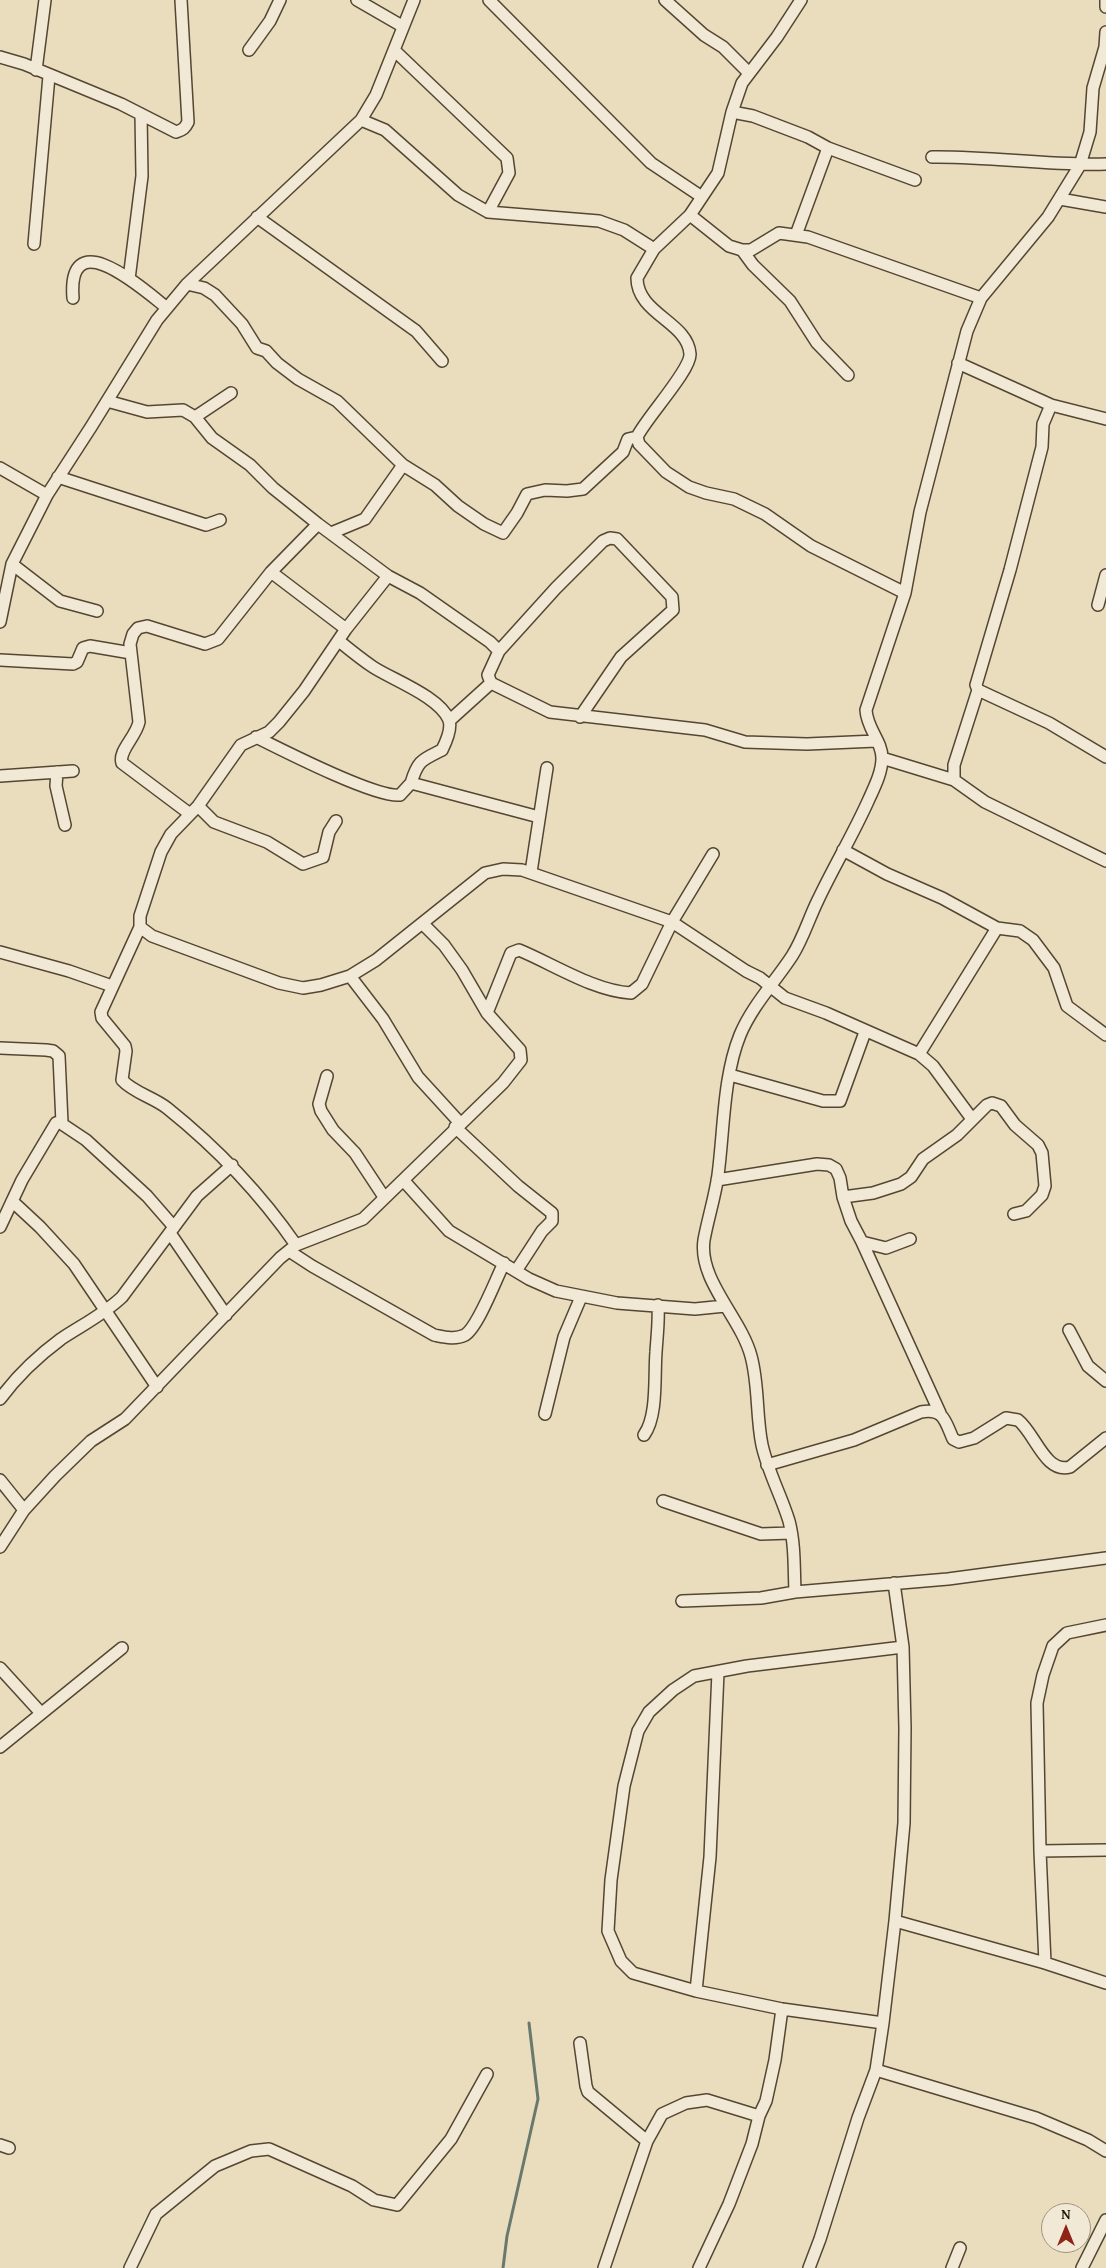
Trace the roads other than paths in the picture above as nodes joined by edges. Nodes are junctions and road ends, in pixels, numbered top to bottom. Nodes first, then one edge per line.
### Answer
1 (45, 0) edge
2 (181, 0) edge
3 (280, 0) edge
4 (357, 0) edge
5 (414, 0) edge
6 (489, 0) edge
7 (665, 0) edge
8 (801, 0) edge
9 (1106, 0) edge
10 (1106, 7) edge
11 (402, 26) junction
12 (1106, 32) edge
13 (249, 50) dead end
14 (394, 50) junction
15 (0, 57) edge
16 (36, 70) junction
17 (749, 73) junction
18 (49, 76) junction
19 (732, 112) junction
20 (141, 114) junction
21 (361, 120) junction
22 (828, 148) junction
23 (932, 157) dead end
24 (1106, 164) edge
25 (1080, 165) junction
26 (915, 180) dead end
27 (702, 198) junction
28 (1060, 199) junction
29 (1106, 207) edge
30 (488, 212) junction
31 (690, 214) junction
32 (257, 217) junction
33 (796, 235) junction
34 (34, 244) dead end
35 (654, 249) junction
36 (742, 250) junction
37 (129, 279) junction
38 (188, 284) junction
39 (73, 298) dead end
40 (981, 298) junction
41 (167, 308) junction
42 (442, 361) dead end
43 (958, 363) junction
44 (848, 375) dead end
45 (231, 393) dead end
46 (107, 401) junction
47 (1051, 405) junction
48 (195, 417) junction
49 (1106, 419) edge
50 (637, 437) junction
51 (404, 465) junction
52 (0, 468) edge
53 (58, 477) junction
54 (47, 495) junction
55 (220, 520) dead end
56 (318, 524) junction
57 (331, 533) junction
58 (12, 564) junction
59 (271, 572) junction
60 (1106, 575) edge
61 (388, 576) junction
62 (904, 593) junction
63 (1098, 605) dead end
64 (97, 610) dead end
65 (0, 622) edge
66 (346, 629) junction
67 (339, 641) junction
68 (499, 652) junction
69 (131, 654) junction
70 (0, 660) edge
71 (491, 683) junction
72 (978, 690) junction
73 (580, 716) junction
74 (449, 721) junction
75 (256, 737) junction
76 (876, 741) junction
77 (1106, 757) edge
78 (882, 758) junction
79 (547, 768) dead end
80 (57, 772) junction
81 (73, 772) dead end
82 (0, 776) edge
83 (954, 780) junction
84 (411, 783) junction
85 (194, 810) junction
86 (539, 817) junction
87 (336, 821) dead end
88 (65, 824) dead end
89 (843, 850) junction
90 (713, 854) dead end
91 (1106, 861) edge
92 (531, 872) junction
93 (672, 922) junction
94 (423, 924) junction
95 (140, 927) junction
96 (997, 928) junction
97 (0, 952) edge
98 (350, 976) junction
99 (112, 986) junction
100 (771, 987) junction
101 (487, 1013) junction
102 (866, 1032) junction
103 (1106, 1035) edge
104 (0, 1048) edge
105 (919, 1054) junction
106 (730, 1075) junction
107 (327, 1076) dead end
108 (972, 1119) junction
109 (62, 1123) junction
110 (458, 1125) junction
111 (232, 1164) junction
112 (717, 1180) junction
113 (404, 1181) junction
114 (384, 1197) junction
115 (843, 1197) junction
116 (12, 1201) junction
117 (1014, 1214) dead end
118 (0, 1227) edge
119 (172, 1230) junction
120 (910, 1239) dead end
121 (862, 1242) junction
122 (292, 1248) junction
123 (504, 1263) junction
124 (516, 1271) junction
125 (581, 1297) junction
126 (658, 1305) junction
127 (725, 1306) junction
128 (107, 1311) junction
129 (226, 1315) junction
130 (1069, 1330) dead end
131 (1106, 1381) edge
132 (157, 1387) junction
133 (0, 1399) edge
134 (545, 1414) dead end
135 (940, 1414) junction
136 (644, 1435) dead end
137 (1106, 1438) edge
138 (767, 1465) junction
139 (0, 1480) edge
140 (663, 1501) dead end
141 (24, 1510) junction
142 (791, 1533) junction
143 (0, 1547) edge
144 (1106, 1558) edge
145 (894, 1583) junction
146 (794, 1592) junction
147 (682, 1601) dead end
148 (1106, 1625) edge
149 (122, 1648) dead end
150 (903, 1648) junction
151 (0, 1668) edge
152 (718, 1672) junction
153 (41, 1713) junction
154 (0, 1747) edge
155 (1106, 1850) edge
156 (1040, 1851) junction
157 (896, 1921) junction
158 (1045, 1963) junction
159 (1106, 1983) edge
160 (696, 1991) junction
161 (782, 2009) junction
162 (883, 2023) junction
163 (580, 2044) dead end
164 (876, 2070) junction
165 (487, 2074) dead end
166 (759, 2116) junction
167 (647, 2141) junction
168 (1106, 2151) edge
169 (1106, 2220) edge
170 (960, 2248) dead end
171 (130, 2268) edge
172 (604, 2268) edge
173 (699, 2268) edge
174 (809, 2268) edge
175 (952, 2268) edge
176 (1082, 2268) edge

1 - 16 street
2 - 20 street
3 - 13 street
4 - 11 street
5 - 11 street
6 - 27 street
7 - 17 street
8 - 17 street
9 - 10 street
11 - 14 street
12 - 25 street
14 - 21 street
14 - 30 street
15 - 16 street
16 - 18 street
17 - 19 street
18 - 20 street
18 - 34 street
19 - 22 street
19 - 27 street
20 - 37 street
21 - 30 street
21 - 32 street
22 - 26 street
22 - 33 street
23 - 25 street
24 - 25 street
25 - 28 street
27 - 31 street
28 - 29 street
28 - 40 street
30 - 35 street
31 - 35 street
31 - 36 street
32 - 38 street
32 - 42 street
33 - 36 street
33 - 40 street
35 - 50 street
36 - 44 street
37 - 39 street
37 - 41 street
38 - 41 street
38 - 51 street
40 - 43 street
41 - 46 street
43 - 47 street
43 - 62 street
45 - 48 street
46 - 48 street
46 - 53 street
47 - 49 street
47 - 72 street
48 - 56 street
50 - 51 street
50 - 62 street
51 - 57 street
52 - 54 street
53 - 54 street
53 - 55 street
54 - 58 street
56 - 57 street
56 - 59 street
57 - 61 street
58 - 64 street
58 - 65 street
59 - 66 street
59 - 69 street
60 - 63 street
61 - 66 street
61 - 68 street
62 - 76 street
66 - 67 street
67 - 74 street
67 - 75 street
68 - 71 street
68 - 73 street
69 - 70 street
69 - 85 street
71 - 73 street
71 - 74 street
72 - 77 street
72 - 83 street
73 - 76 street
74 - 84 street
75 - 84 street
75 - 85 street
76 - 78 street
78 - 83 street
78 - 89 street
79 - 86 street
80 - 81 street
80 - 82 street
80 - 88 street
83 - 91 street
84 - 86 street
85 - 87 street
85 - 95 street
86 - 92 street
89 - 96 street
89 - 100 street
90 - 93 street
92 - 93 street
92 - 94 street
93 - 100 street
93 - 101 street
94 - 98 street
94 - 101 street
95 - 98 street
95 - 99 street
96 - 103 street
96 - 105 street
97 - 99 street
98 - 110 street
99 - 111 street
100 - 102 street
100 - 106 street
101 - 110 street
102 - 105 street
102 - 106 street
104 - 109 street
105 - 108 street
106 - 112 street
107 - 114 street
108 - 115 street
108 - 117 street
109 - 116 street
109 - 119 street
110 - 113 street
110 - 124 street
111 - 119 street
111 - 122 street
112 - 115 street
112 - 127 street
113 - 114 street
113 - 123 street
114 - 122 street
115 - 121 street
116 - 118 street
116 - 128 street
119 - 128 street
119 - 129 street
120 - 121 street
121 - 135 street
122 - 123 street
122 - 129 street
123 - 124 street
124 - 125 street
125 - 126 street
125 - 134 street
126 - 127 street
126 - 136 street
127 - 138 street
128 - 132 street
128 - 133 street
129 - 132 street
130 - 131 street
132 - 141 street
135 - 137 street
135 - 138 street
138 - 142 street
139 - 141 street
140 - 142 street
141 - 143 street
142 - 146 street
144 - 145 street
145 - 146 street
145 - 150 street
146 - 147 street
148 - 156 street
149 - 153 street
150 - 152 street
150 - 157 street
151 - 153 street
152 - 160 street
152 - 160 street
153 - 154 street
155 - 156 street
156 - 158 street
157 - 158 street
157 - 162 street
158 - 159 street
160 - 161 street
161 - 162 street
161 - 166 street
162 - 164 street
163 - 167 street
164 - 168 street
164 - 174 street
165 - 171 street
166 - 167 street
166 - 173 street
167 - 172 street
169 - 176 street
170 - 175 street

